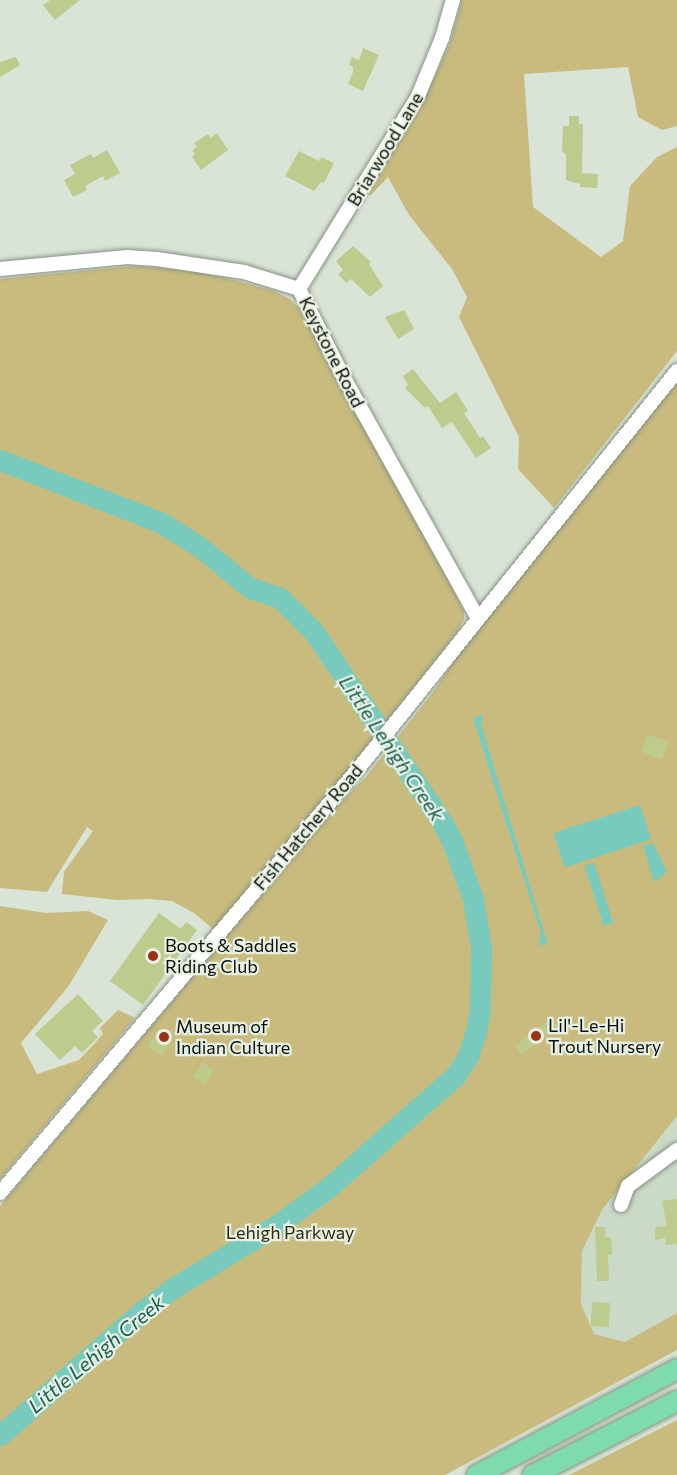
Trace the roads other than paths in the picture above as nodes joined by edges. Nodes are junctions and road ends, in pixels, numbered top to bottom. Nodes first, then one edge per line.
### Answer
1 (453, 0) edge
2 (0, 269) edge
3 (299, 289) junction
4 (677, 370) edge
5 (477, 617) junction
6 (677, 1150) edge
7 (0, 1193) edge
8 (621, 1205) dead end
9 (677, 1369) edge
10 (677, 1401) edge
11 (477, 1475) edge
12 (532, 1475) edge

1 - 3 street, Briarwood Lane
2 - 3 street, Keystone Road
3 - 5 street, Keystone Road
4 - 5 street, Fish Hatchery Road
5 - 7 street, Fish Hatchery Road
6 - 8 street
9 - 11 highway
10 - 12 highway

